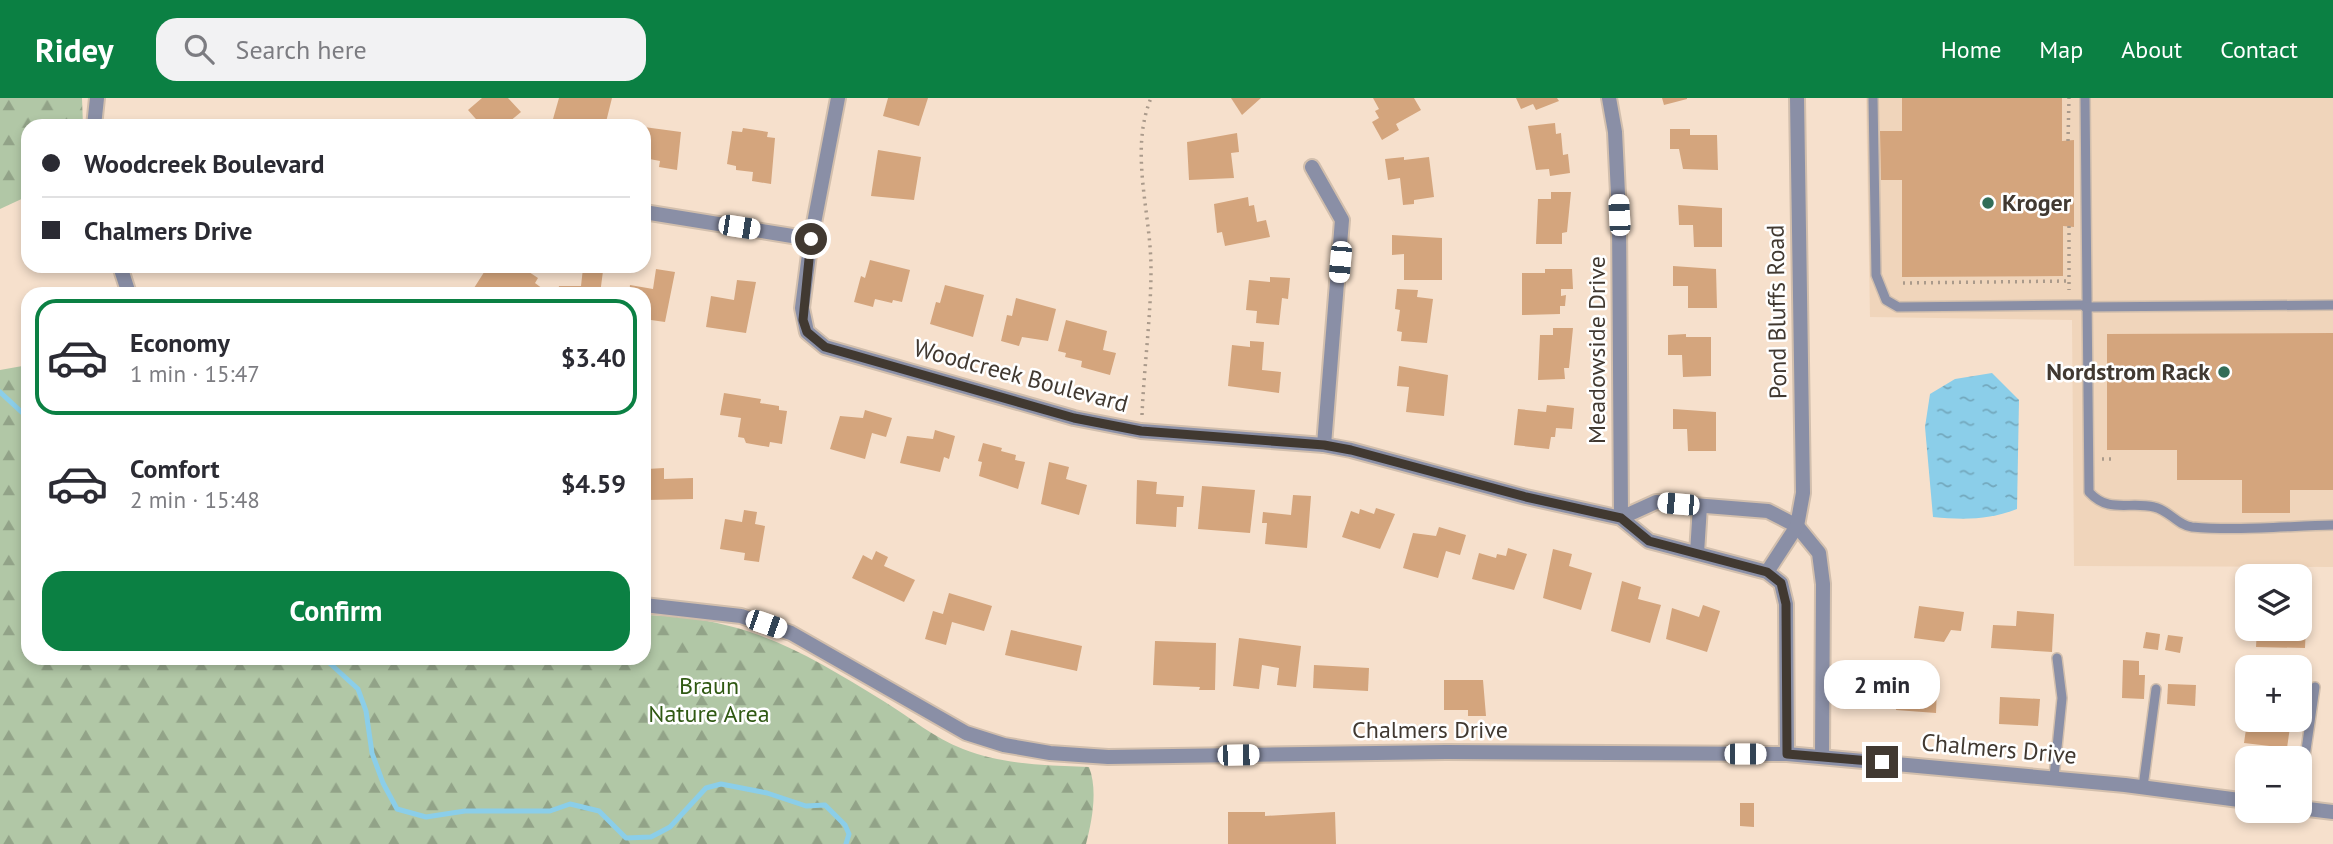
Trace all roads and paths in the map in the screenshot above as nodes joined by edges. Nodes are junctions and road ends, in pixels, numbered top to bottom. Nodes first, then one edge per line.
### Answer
1 (97, 98) edge
2 (838, 98) edge
3 (1151, 98) edge
4 (1609, 98) edge
5 (1797, 98) edge
6 (1873, 98) edge
7 (2069, 98) edge
8 (2085, 98) edge
9 (95, 119) edge
10 (2068, 141) dead end
11 (1312, 167) dead end
12 (651, 213) edge
13 (2069, 226) dead end
14 (811, 239) junction
15 (2069, 281) junction
16 (1903, 282) dead end
17 (2069, 290) dead end
18 (2333, 305) edge
19 (2085, 306) junction
20 (1141, 431) junction
21 (1324, 445) junction
22 (2099, 446) dead end
23 (2112, 459) dead end
24 (1700, 506) junction
25 (1621, 518) junction
26 (2333, 525) edge
27 (1797, 526) junction
28 (1697, 553) junction
29 (1767, 572) junction
30 (651, 606) edge
31 (2057, 658) dead end
32 (2315, 687) dead end
33 (2156, 689) dead end
34 (2307, 746) edge
35 (1787, 754) junction
36 (1822, 757) junction
37 (2054, 777) junction
38 (2143, 787) junction
39 (2235, 799) edge
40 (2312, 809) edge
41 (2333, 812) edge

1 - 9 street
2 - 14 street
3 - 20 path
4 - 25 street, Meadowside Drive
5 - 27 street, Pond Bluffs Road
6 - 19 lane
7 - 10 path
8 - 19 lane
11 - 21 street
12 - 14 street
13 - 15 path
14 - 20 street, Woodcreek Boulevard
15 - 16 path
15 - 17 path
18 - 19 lane
19 - 26 lane
20 - 21 street, Woodcreek Boulevard
21 - 25 street, Woodcreek Boulevard
22 - 23 path
24 - 25 street
24 - 27 street
24 - 28 street
25 - 28 street, Woodcreek Boulevard
27 - 29 street
27 - 36 street
28 - 29 street, Woodcreek Boulevard
29 - 35 street
30 - 35 street, Chalmers Drive
31 - 37 lane
32 - 34 lane
33 - 38 lane
35 - 36 street, Chalmers Drive
36 - 37 street, Chalmers Drive
37 - 38 street, Chalmers Drive
38 - 39 street, Chalmers Drive
40 - 41 street

